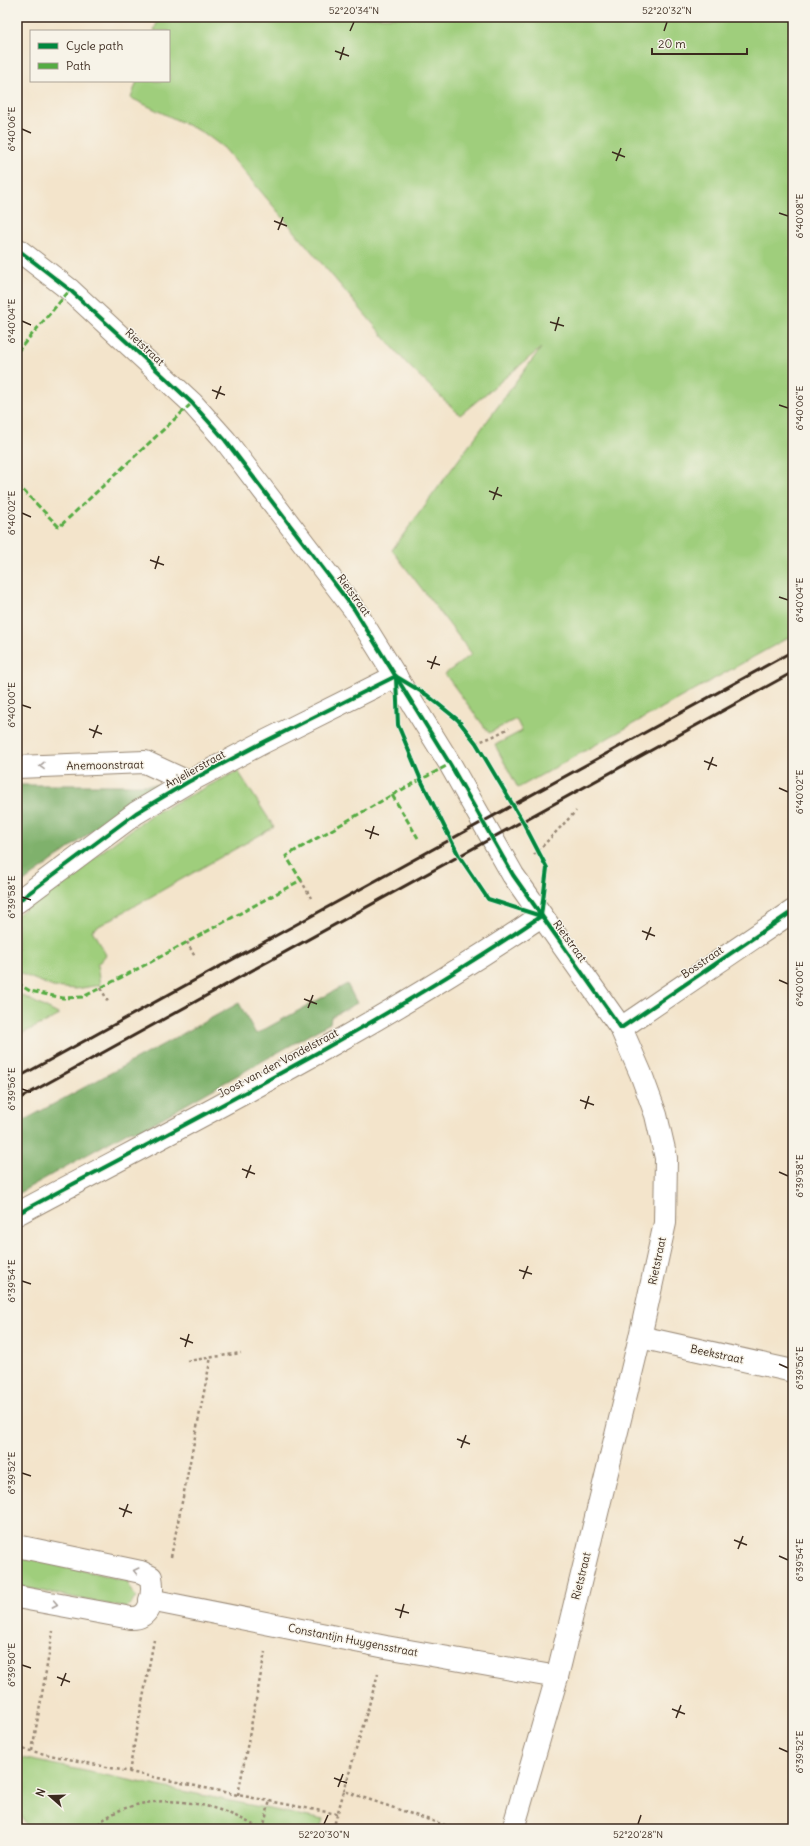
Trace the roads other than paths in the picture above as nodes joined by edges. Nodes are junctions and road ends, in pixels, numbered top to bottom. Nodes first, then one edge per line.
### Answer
1 (17, 249) edge
2 (396, 676) junction
3 (17, 767) edge
4 (188, 782) junction
5 (17, 902) edge
6 (793, 911) edge
7 (541, 916) junction
8 (621, 1028) junction
9 (17, 1214) edge
10 (640, 1337) junction
11 (793, 1371) edge
12 (17, 1546) edge
13 (17, 1597) edge
14 (156, 1601) junction
15 (557, 1676) junction
16 (513, 1829) edge

1 - 2 street, Rietstraat
2 - 4 street, Anjelierstraat
2 - 7 street, Rietstraat
4 -> 3 street, Anemoonstraat
4 - 5 street, Anjelierstraat
6 - 8 street, Bosstraat
7 - 8 street, Rietstraat
7 - 9 street, Joost van den Vondelstraat
8 - 10 street, Rietstraat
10 - 11 street, Beekstraat
10 - 15 street, Rietstraat
14 -> 12 street
13 -> 14 street
14 - 15 street, Constantijn Huygensstraat
15 - 16 street, Rietstraat

